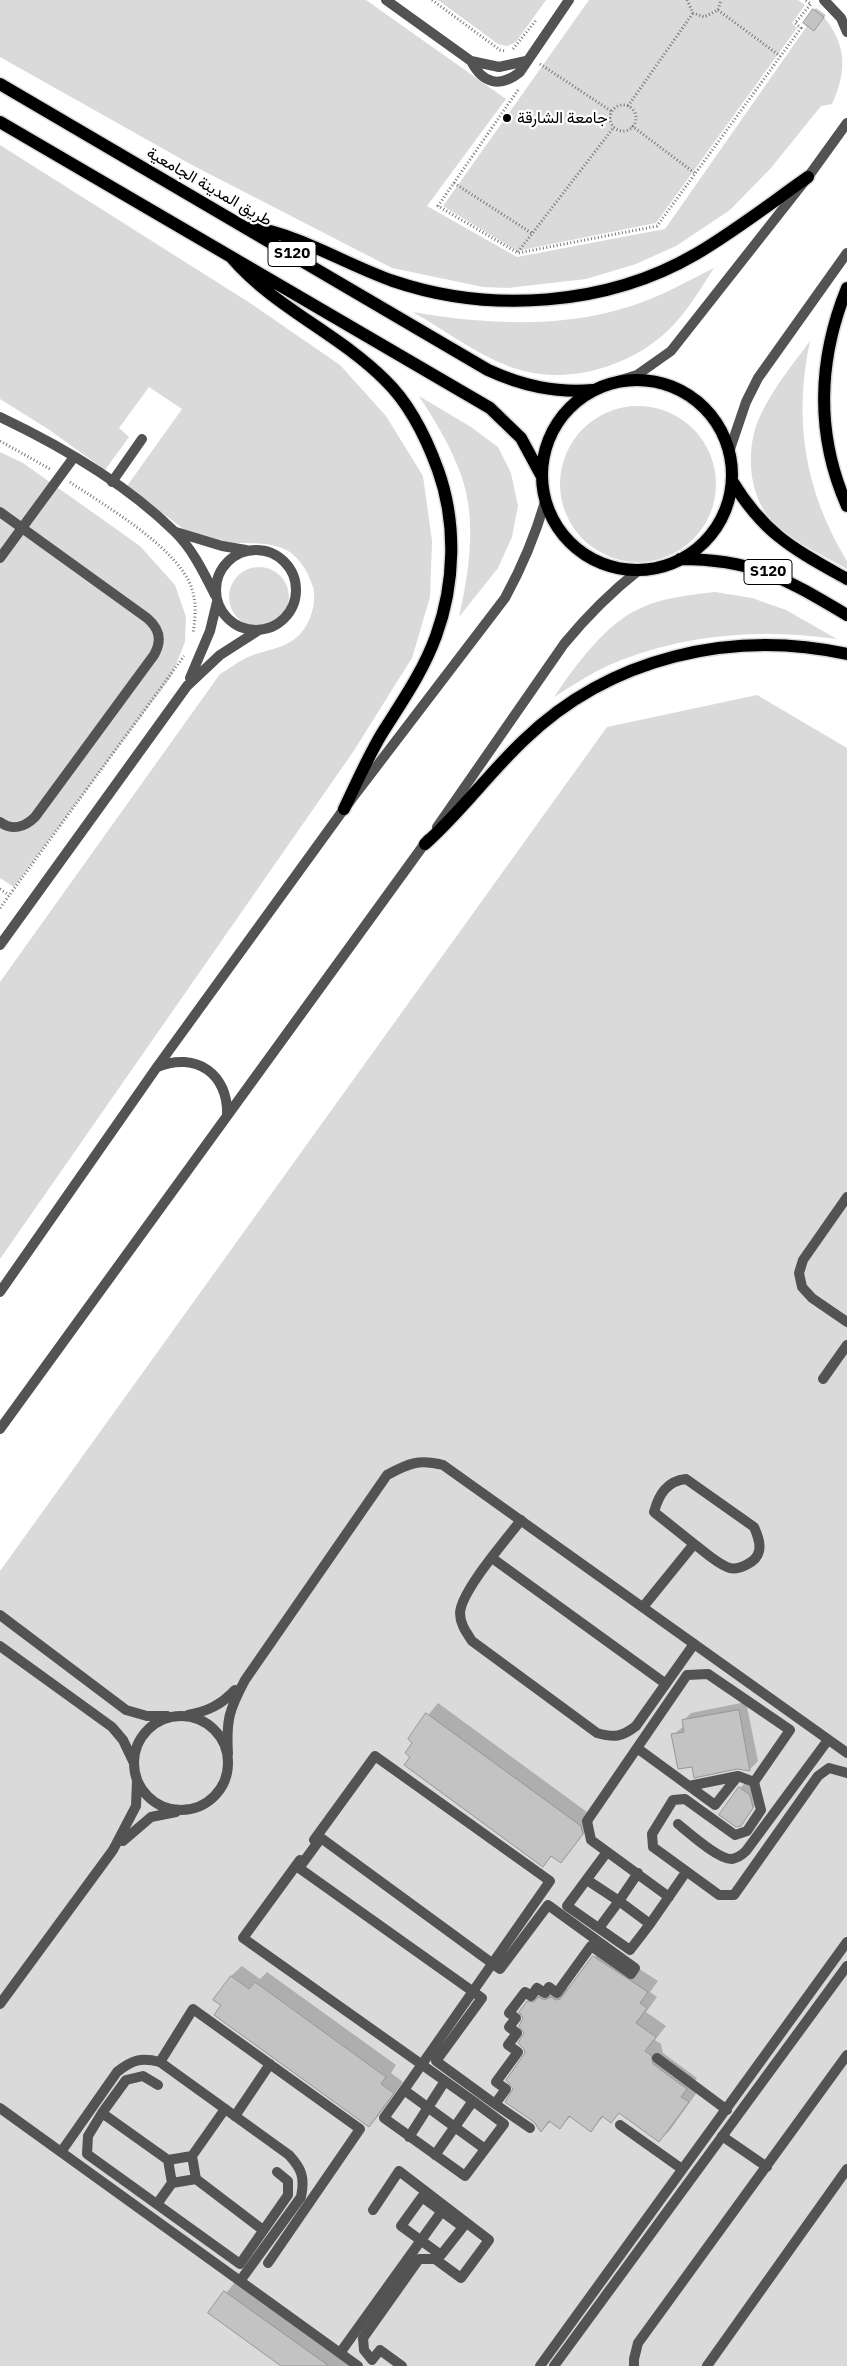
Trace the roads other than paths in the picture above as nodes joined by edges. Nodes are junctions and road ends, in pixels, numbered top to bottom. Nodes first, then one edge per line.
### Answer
1 (386, 0) edge
2 (569, 0) edge
3 (824, 0) edge
4 (847, 32) edge
5 (472, 61) junction
6 (526, 61) junction
7 (0, 84) edge
8 (0, 122) edge
9 (847, 123) edge
10 (808, 177) junction
11 (243, 225) junction
12 (847, 253) edge
13 (232, 258) junction
14 (847, 288) edge
15 (618, 382) junction
16 (593, 390) junction
17 (0, 417) edge
18 (142, 439) dead end
19 (729, 452) junction
20 (74, 457) junction
21 (541, 475) junction
22 (732, 481) junction
23 (112, 482) junction
24 (545, 502) junction
25 (847, 506) edge
26 (0, 512) edge
27 (22, 528) junction
28 (175, 532) junction
29 (247, 550) junction
30 (0, 558) edge
31 (680, 559) junction
32 (639, 570) junction
33 (847, 579) edge
34 (216, 598) junction
35 (847, 615) edge
36 (259, 630) junction
37 (847, 654) edge
38 (187, 686) junction
39 (344, 809) junction
40 (0, 822) edge
41 (425, 844) junction
42 (0, 945) edge
43 (157, 1067) junction
44 (227, 1116) junction
45 (847, 1196) edge
46 (0, 1292) edge
47 (847, 1322) edge
48 (847, 1345) edge
49 (823, 1379) dead end
50 (0, 1429) edge
51 (521, 1520) junction
52 (694, 1544) junction
53 (492, 1558) junction
54 (644, 1607) junction
55 (0, 1615) edge
56 (694, 1644) junction
57 (0, 1646) edge
58 (244, 1680) junction
59 (666, 1684) junction
60 (181, 1716) junction
61 (828, 1740) junction
62 (637, 1748) junction
63 (847, 1753) edge
64 (228, 1754) junction
65 (134, 1763) junction
66 (847, 1773) edge
67 (738, 1776) junction
68 (137, 1779) junction
69 (754, 1782) junction
70 (690, 1786) junction
71 (185, 1810) junction
72 (678, 1824) dead end
73 (113, 1850) junction
74 (607, 1852) junction
75 (686, 1872) junction
76 (638, 1873) junction
77 (587, 1880) junction
78 (669, 1897) junction
79 (618, 1901) junction
80 (650, 1924) junction
81 (600, 1928) junction
82 (847, 1942) edge
83 (493, 1964) junction
84 (847, 1966) edge
85 (473, 1992) junction
86 (0, 2004) edge
87 (847, 2055) edge
88 (657, 2058) dead end
89 (160, 2062) junction
90 (270, 2064) junction
91 (423, 2065) junction
92 (445, 2081) junction
93 (158, 2085) dead end
94 (404, 2090) junction
95 (473, 2101) junction
96 (495, 2104) junction
97 (0, 2108) edge
98 (225, 2109) junction
99 (428, 2110) junction
100 (726, 2110) junction
101 (102, 2113) junction
102 (235, 2116) junction
103 (620, 2125) dead end
104 (454, 2128) junction
105 (530, 2128) dead end
106 (722, 2136) junction
107 (409, 2137) junction
108 (485, 2149) junction
109 (61, 2152) junction
110 (435, 2155) junction
111 (192, 2156) junction
112 (168, 2160) junction
113 (767, 2167) junction
114 (682, 2169) junction
115 (847, 2169) edge
116 (278, 2172) dead end
117 (196, 2180) junction
118 (172, 2183) junction
119 (157, 2204) junction
120 (373, 2210) dead end
121 (442, 2211) junction
122 (263, 2230) junction
123 (421, 2240) junction
124 (268, 2263) dead end
125 (240, 2281) junction
126 (340, 2353) junction
127 (358, 2366) edge
128 (402, 2366) edge
129 (540, 2366) edge
130 (554, 2366) edge
131 (634, 2366) edge
132 (707, 2366) edge

1 - 5 street
2 - 6 street
3 - 4 street
5 - 6 street
5 - 6 street
7 - 11 main road, طريق المدينة الجامعية / S120
8 - 13 main road, S120
9 - 10 street
10 - 11 main road
10 - 15 street
11 - 16 main road, طريق المدينة الجامعية / S120
12 - 19 street
13 - 21 main road, S120
13 - 39 main road
14 - 25 main road
15 - 16 main road
15 - 19 main road
16 - 21 main road
17 - 20 street
18 - 23 street
19 - 22 main road
20 - 23 street
20 - 27 street
21 - 24 main road
22 - 31 main road
22 - 33 main road, S120
23 - 28 street
24 - 32 main road
24 - 39 street
26 - 27 street
27 - 30 street
27 - 40 street
28 - 29 street
28 - 34 street
29 - 34 street
29 - 36 street
31 - 32 main road
31 - 35 main road, S120
32 - 41 street
34 - 36 street
34 - 38 street
36 - 38 street
37 - 41 main road
38 - 42 street
39 - 43 street
41 - 44 street
43 - 44 street
43 - 46 street
44 - 50 street
45 - 47 street
48 - 49 street
51 - 53 street
51 - 54 street
51 - 58 street
52 - 52 street
52 - 54 street
53 - 59 street
53 - 59 street
54 - 56 street
55 - 60 street
56 - 59 street
56 - 61 street
57 - 65 street
58 - 60 street
58 - 64 street
60 - 64 street
60 - 65 street
61 - 63 street
61 - 72 street
62 - 69 street
62 - 70 street
62 - 74 street
64 - 71 street
65 - 68 street
66 - 75 street
67 - 69 street
67 - 70 street
67 - 70 street
68 - 71 street
68 - 73 street
69 - 75 street
71 - 73 street
73 - 86 street
74 - 76 street
74 - 77 street
75 - 78 street
76 - 78 street
76 - 79 street
77 - 79 street
77 - 81 street
78 - 80 street
79 - 80 street
79 - 81 street
80 - 81 street
82 - 100 street
83 - 85 street
83 - 85 street
83 - 91 street
83 - 96 street
84 - 106 street
85 - 91 street
85 - 96 street
87 - 113 street
88 - 100 street
89 - 90 street
89 - 98 street
89 - 109 street
90 - 102 street
90 - 124 street
91 - 92 street
91 - 94 street
92 - 95 street
92 - 99 street
93 - 101 street
94 - 99 street
94 - 107 street
95 - 104 street
95 - 108 street
96 - 105 street
97 - 109 street
98 - 102 street
98 - 111 street
99 - 104 street
99 - 107 street
100 - 114 street
101 - 112 street
101 - 119 street
102 - 125 street
103 - 114 street
104 - 108 street
104 - 110 street
106 - 113 street
106 - 130 street
107 - 110 street
108 - 110 street
109 - 125 street
111 - 112 street
111 - 117 street
112 - 118 street
113 - 131 street
114 - 129 street
115 - 132 street
116 - 122 street
117 - 118 street
117 - 122 street
118 - 119 street
119 - 122 street
120 - 128 street
121 - 123 street
121 - 123 street
121 - 123 street
123 - 126 street
125 - 126 street
126 - 127 street

